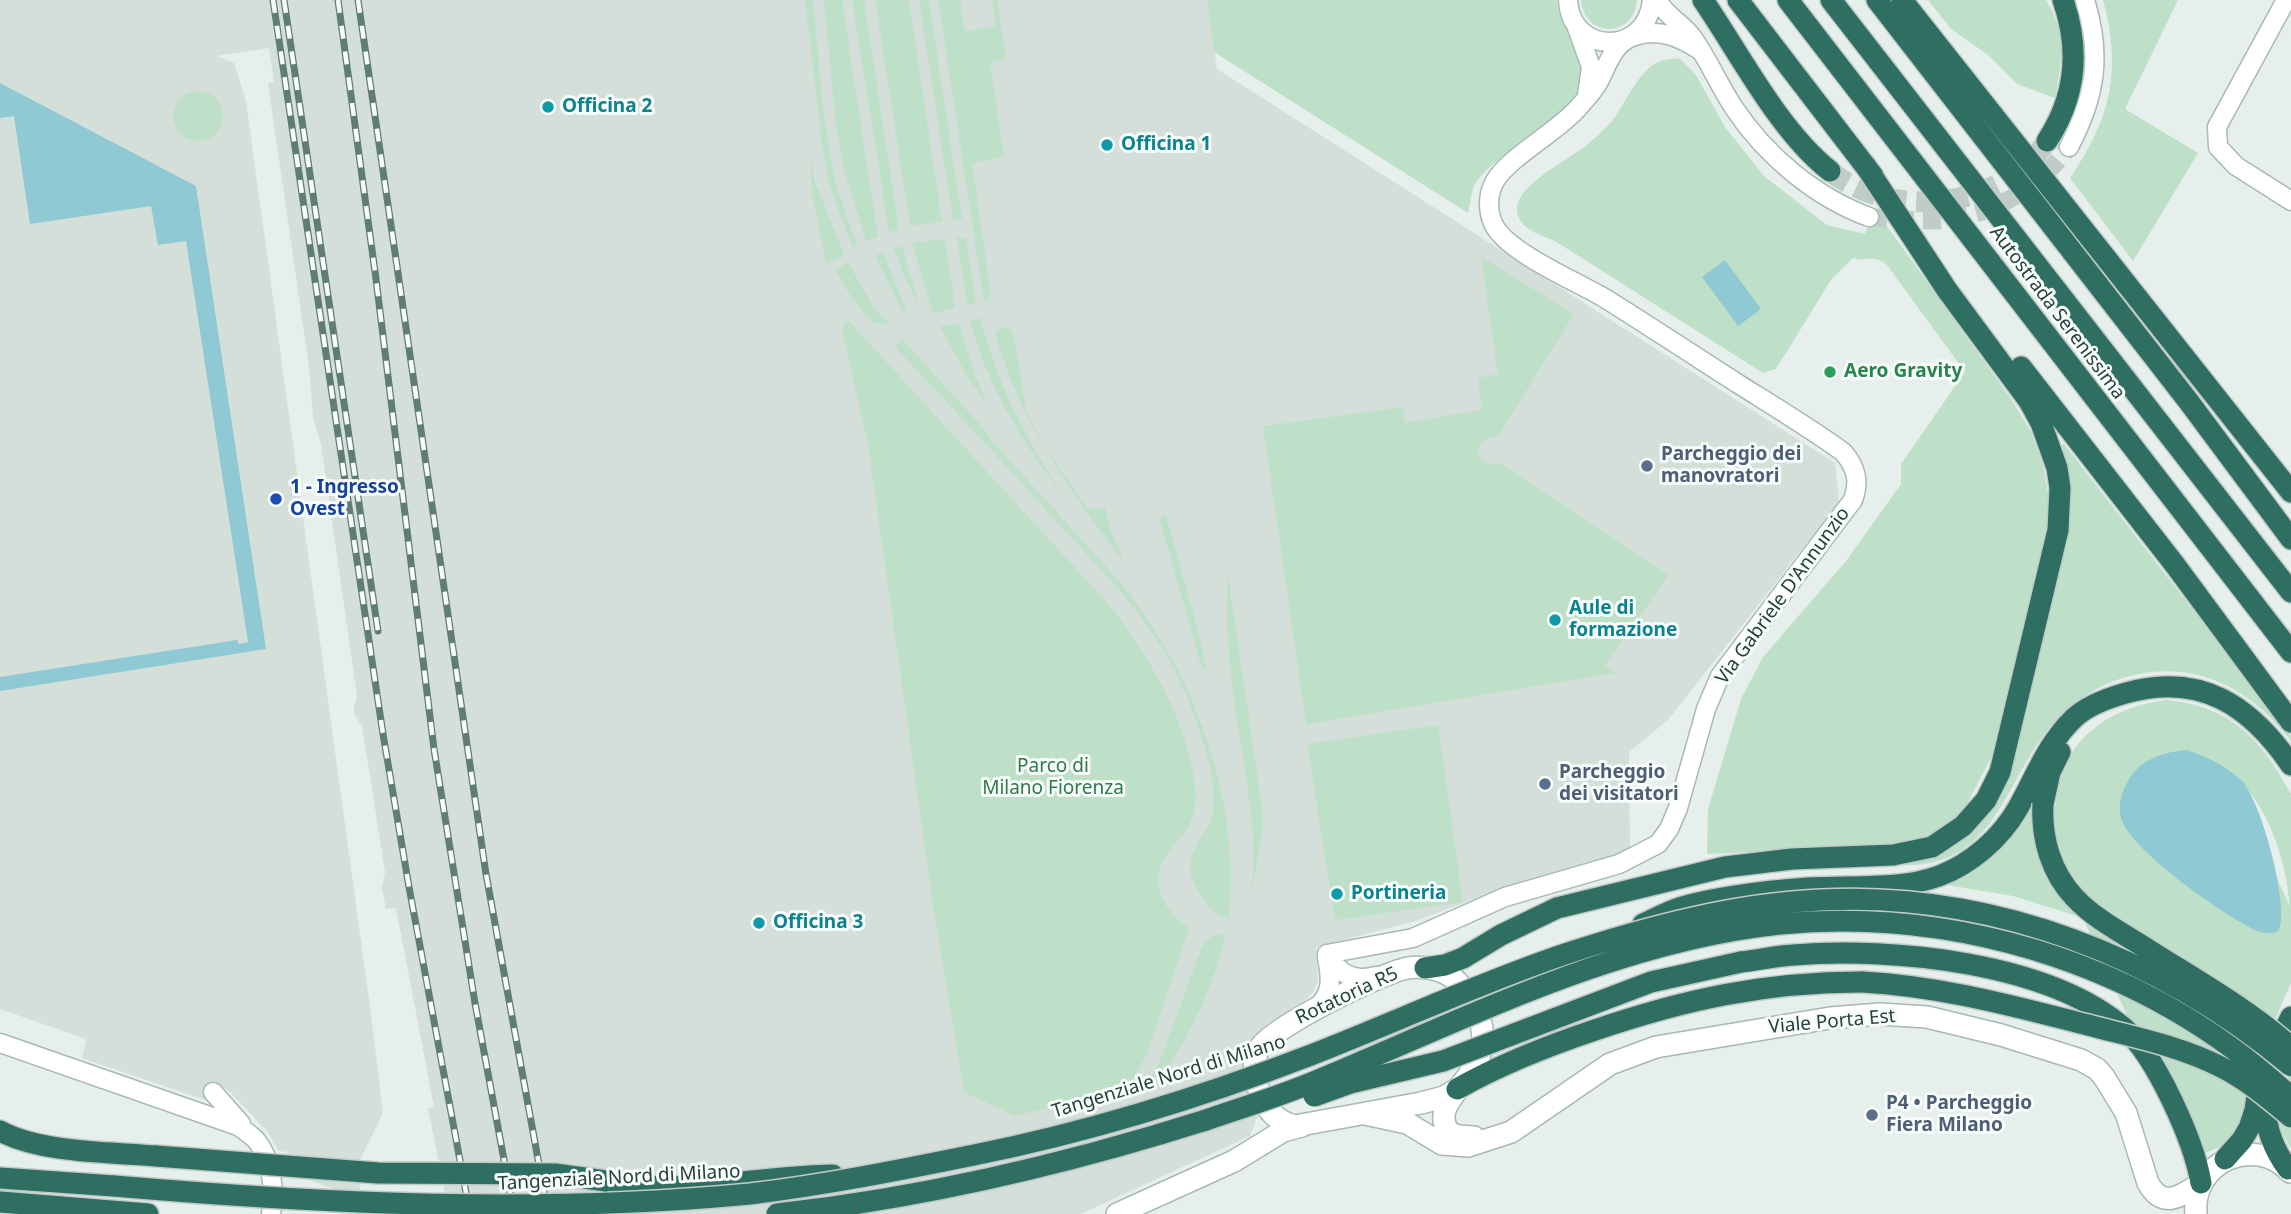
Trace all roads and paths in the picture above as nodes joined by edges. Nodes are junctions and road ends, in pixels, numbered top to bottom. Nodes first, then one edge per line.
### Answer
1 (1568, 0) edge
2 (1655, 0) edge
3 (1703, 0) edge
4 (1738, 0) edge
5 (1788, 0) edge
6 (1831, 0) edge
7 (1877, 0) edge
8 (1902, 0) edge
9 (2063, 0) edge
10 (2085, 0) edge
11 (2286, 0) edge
12 (1577, 26) junction
13 (1630, 38) junction
14 (1701, 51) junction
15 (1587, 98) junction
16 (2048, 141) tunnel mouth
17 (2069, 147) tunnel mouth
18 (1865, 165) junction
19 (1830, 171) tunnel mouth
20 (2291, 201) edge
21 (1869, 217) tunnel mouth
22 (2189, 402) junction
23 (2291, 492) edge
24 (2291, 527) edge
25 (2291, 540) edge
26 (2175, 565) junction
27 (2291, 592) edge
28 (2291, 652) edge
29 (2118, 695) junction
30 (2291, 706) edge
31 (2291, 722) edge
32 (2291, 765) edge
33 (1597, 944) junction
34 (1327, 954) junction
35 (1426, 968) junction
36 (1394, 971) junction
37 (1311, 1012) junction
38 (2291, 1017) edge
39 (0, 1043) edge
40 (2286, 1050) edge
41 (2291, 1066) edge
42 (1457, 1089) junction
43 (213, 1092) dead end
44 (2291, 1097) edge
45 (1267, 1108) junction
46 (1365, 1114) junction
47 (2291, 1117) edge
48 (1206, 1120) junction
49 (1304, 1125) junction
50 (0, 1131) edge
51 (1494, 1138) junction
52 (256, 1140) junction
53 (2136, 1150) junction
54 (2225, 1159) junction
55 (1234, 1161) junction
56 (2290, 1171) edge
57 (870, 1175) junction
58 (0, 1178) edge
59 (2201, 1183) junction
60 (0, 1202) edge
61 (840, 1206) junction
62 (148, 1214) edge
63 (271, 1214) edge
64 (777, 1214) edge
65 (811, 1214) edge
66 (1117, 1214) edge
67 (2166, 1214) edge
68 (2196, 1214) edge

1 - 12 street
2 - 13 street, Via Gabriele D'Annunzio
2 - 14 street
3 - 19 highway
4 - 18 highway
5 - 28 highway, Autostrada Serenissima
6 - 27 highway, Autostrada Serenissima
7 - 22 highway
8 - 23 highway
9 - 16 highway
10 - 17 street
11 - 20 street
12 - 13 street
12 - 15 street
13 - 14 street
13 - 15 street, Via Gabriele D'Annunzio
14 - 21 street
15 - 34 street, Via Gabriele D'Annunzio
18 - 26 highway
18 - 35 highway
22 - 24 highway
22 - 25 highway
26 - 30 highway
26 - 31 highway
29 - 32 highway
29 - 33 highway, bridge
29 - 40 highway, bridge
33 - 41 highway, Tangenziale Nord di Milano, bridge
33 - 57 highway, Tangenziale Nord di Milano, bridge
34 - 36 street
34 - 37 street
35 - 36 street, Rotatoria R5
35 - 42 street, Rotatoria R5
36 - 37 street, Rotatoria R5
37 - 45 street, Rotatoria R5
38 - 40 highway
39 - 52 street
40 - 54 highway
40 - 56 highway
42 - 46 street
42 - 47 highway, bridge
42 - 51 street, Viale Porta Est
43 - 52 street
44 - 48 highway, bridge
45 - 49 street
45 - 55 street
46 - 49 street
46 - 51 street, Viale Porta Est
48 - 59 highway, bridge
48 - 61 highway
49 - 55 street
50 - 57 highway, bridge
51 - 53 street, Viale Porta Est
52 - 63 street
53 - 59 street, Viale Porta Est
53 - 67 street, Viale Porta Est
54 - 56 street
54 - 59 street
55 - 66 street
57 - 58 highway, Tangenziale Nord di Milano, bridge
59 - 68 street
60 - 62 highway
61 - 64 highway
61 - 65 highway

